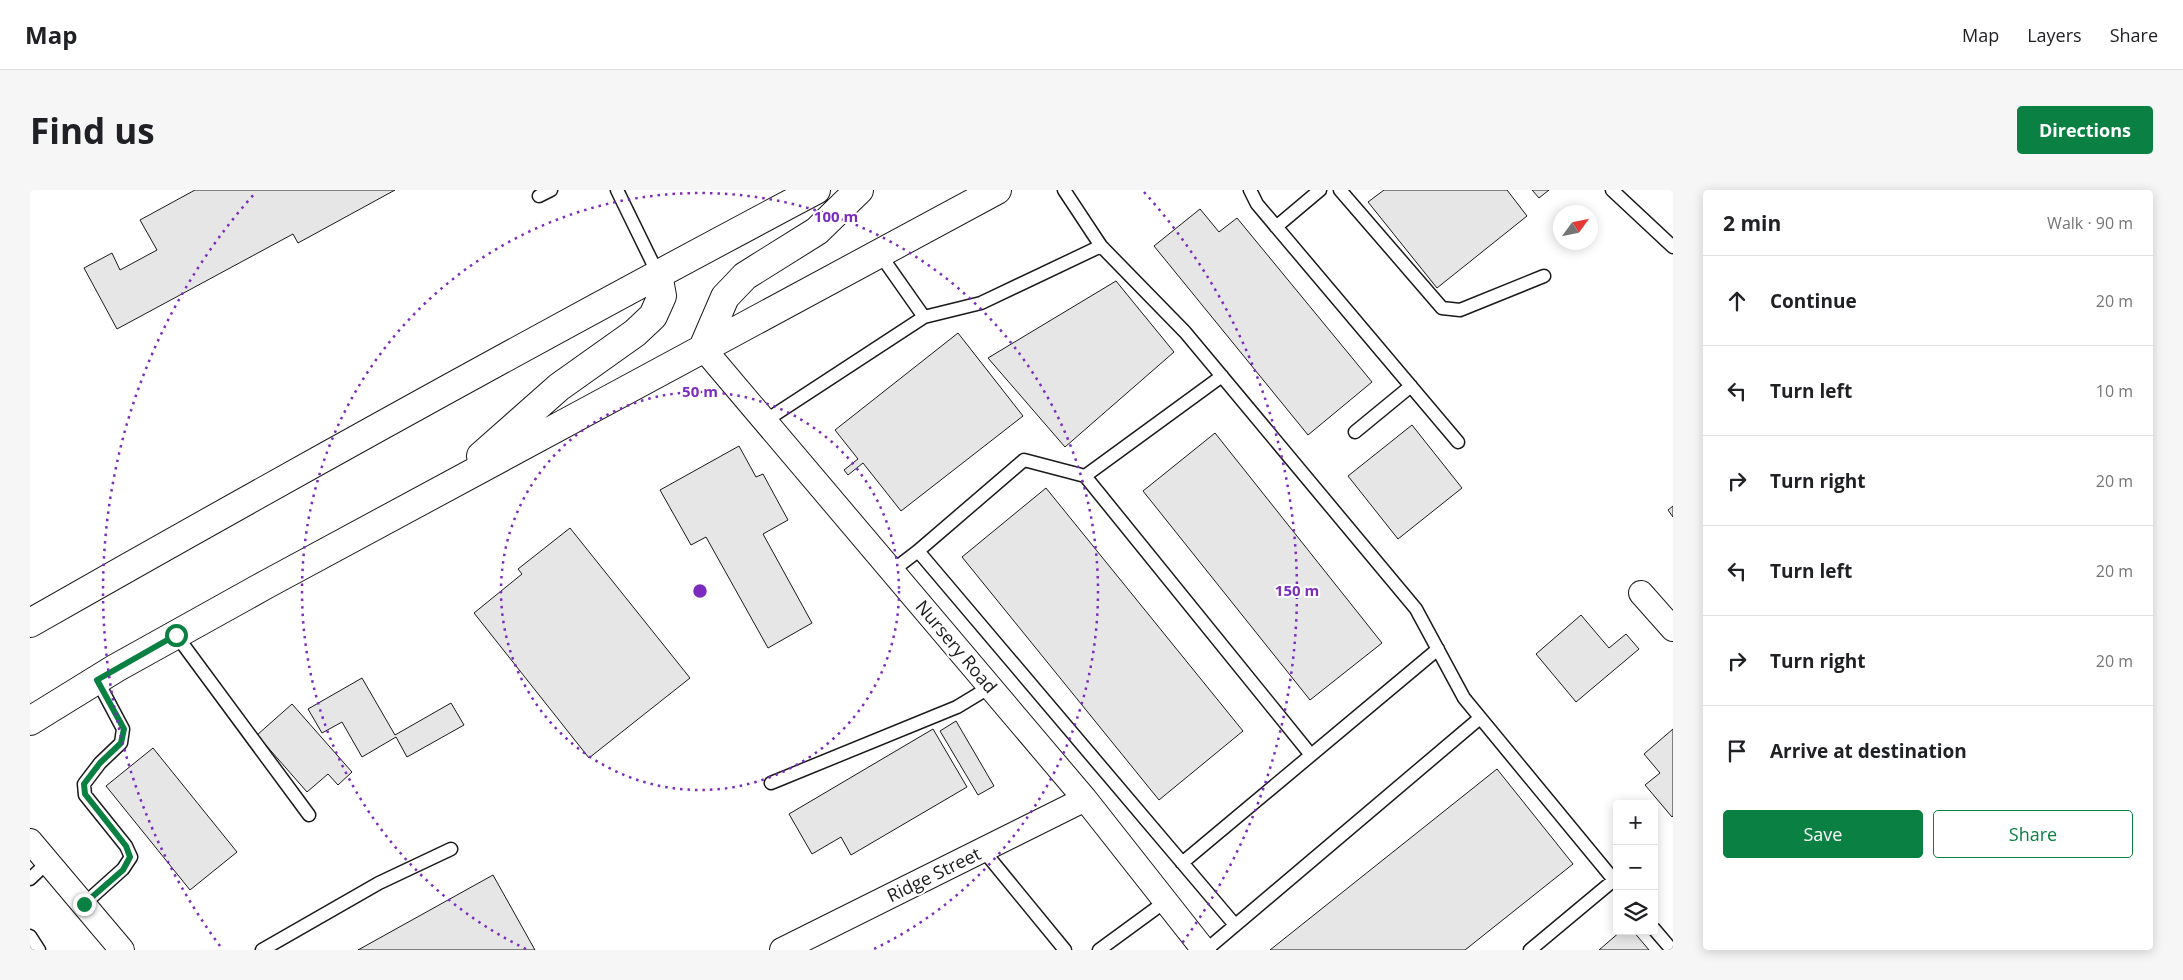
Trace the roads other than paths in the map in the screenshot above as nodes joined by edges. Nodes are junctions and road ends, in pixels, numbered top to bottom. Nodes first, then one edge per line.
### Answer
1 (551, 190) edge
2 (617, 190) edge
3 (816, 190) edge
4 (859, 190) edge
5 (997, 190) edge
6 (1064, 190) edge
7 (1250, 190) edge
8 (1320, 190) edge
9 (1340, 190) edge
10 (1612, 190) edge
11 (539, 196) dead end
12 (1276, 227) junction
13 (1101, 246) junction
14 (1673, 247) edge
15 (879, 253) junction
16 (658, 274) junction
17 (1544, 276) dead end
18 (924, 317) junction
19 (703, 348) junction
20 (1222, 376) junction
21 (1411, 386) junction
22 (765, 421) junction
23 (1356, 432) dead end
24 (1458, 442) dead end
25 (1085, 476) junction
26 (442, 490) junction
27 (918, 551) junction
28 (892, 571) junction
29 (1641, 593) dead end
30 (30, 623) edge
31 (1673, 630) edge
32 (176, 635) junction
33 (1438, 649) junction
34 (97, 680) junction
35 (990, 687) junction
36 (1480, 718) junction
37 (30, 721) edge
38 (1311, 755) junction
39 (771, 783) dead end
40 (1085, 799) junction
41 (309, 815) dead end
42 (30, 841) edge
43 (451, 849) dead end
44 (983, 850) junction
45 (48, 862) junction
46 (1182, 863) junction
47 (30, 880) edge
48 (1613, 880) edge
49 (1613, 884) edge
50 (1166, 901) junction
51 (84, 904) junction
52 (1235, 926) junction
53 (1658, 934) edge
54 (30, 936) edge
55 (39, 950) edge
56 (122, 950) edge
57 (262, 950) edge
58 (782, 950) edge
59 (1065, 950) edge
60 (1099, 950) edge
61 (1205, 950) edge
62 (1530, 950) edge
63 (1672, 950) edge

1 - 11 lane
2 - 16 lane
3 - 16 main road
4 - 19 main road
5 - 15 main road
6 - 13 lane
7 - 12 lane
8 - 12 lane
9 - 17 lane
10 - 14 lane
12 - 21 lane
13 - 18 lane
13 - 20 lane
15 - 18 lane
15 - 19 main road
16 - 26 main road
16 - 30 main road
18 - 22 lane
19 - 22 street, Nursery Road
19 - 26 main road
20 - 25 lane
20 - 33 lane
21 - 23 lane
21 - 24 lane
22 - 28 street, Nursery Road
25 - 27 lane
25 - 38 lane
26 - 32 main road
27 - 28 lane
27 - 46 lane
28 - 35 street, Nursery Road
29 - 31 street
32 - 34 main road
32 - 41 lane
33 - 36 lane
33 - 38 lane
34 - 37 main road
34 - 51 lane
35 - 39 lane
35 - 40 street, Nursery Road
36 - 48 lane
36 - 52 lane
38 - 46 lane
40 - 44 street, Ridge Street
40 - 50 street, Nursery Road
42 - 45 street
43 - 57 lane
44 - 58 street, Ridge Street
44 - 59 lane
45 - 47 lane
45 - 51 street
46 - 52 lane
49 - 62 lane
50 - 60 lane
50 - 61 street, Nursery Road
51 - 56 street
52 - 61 lane
53 - 63 lane
54 - 55 lane

